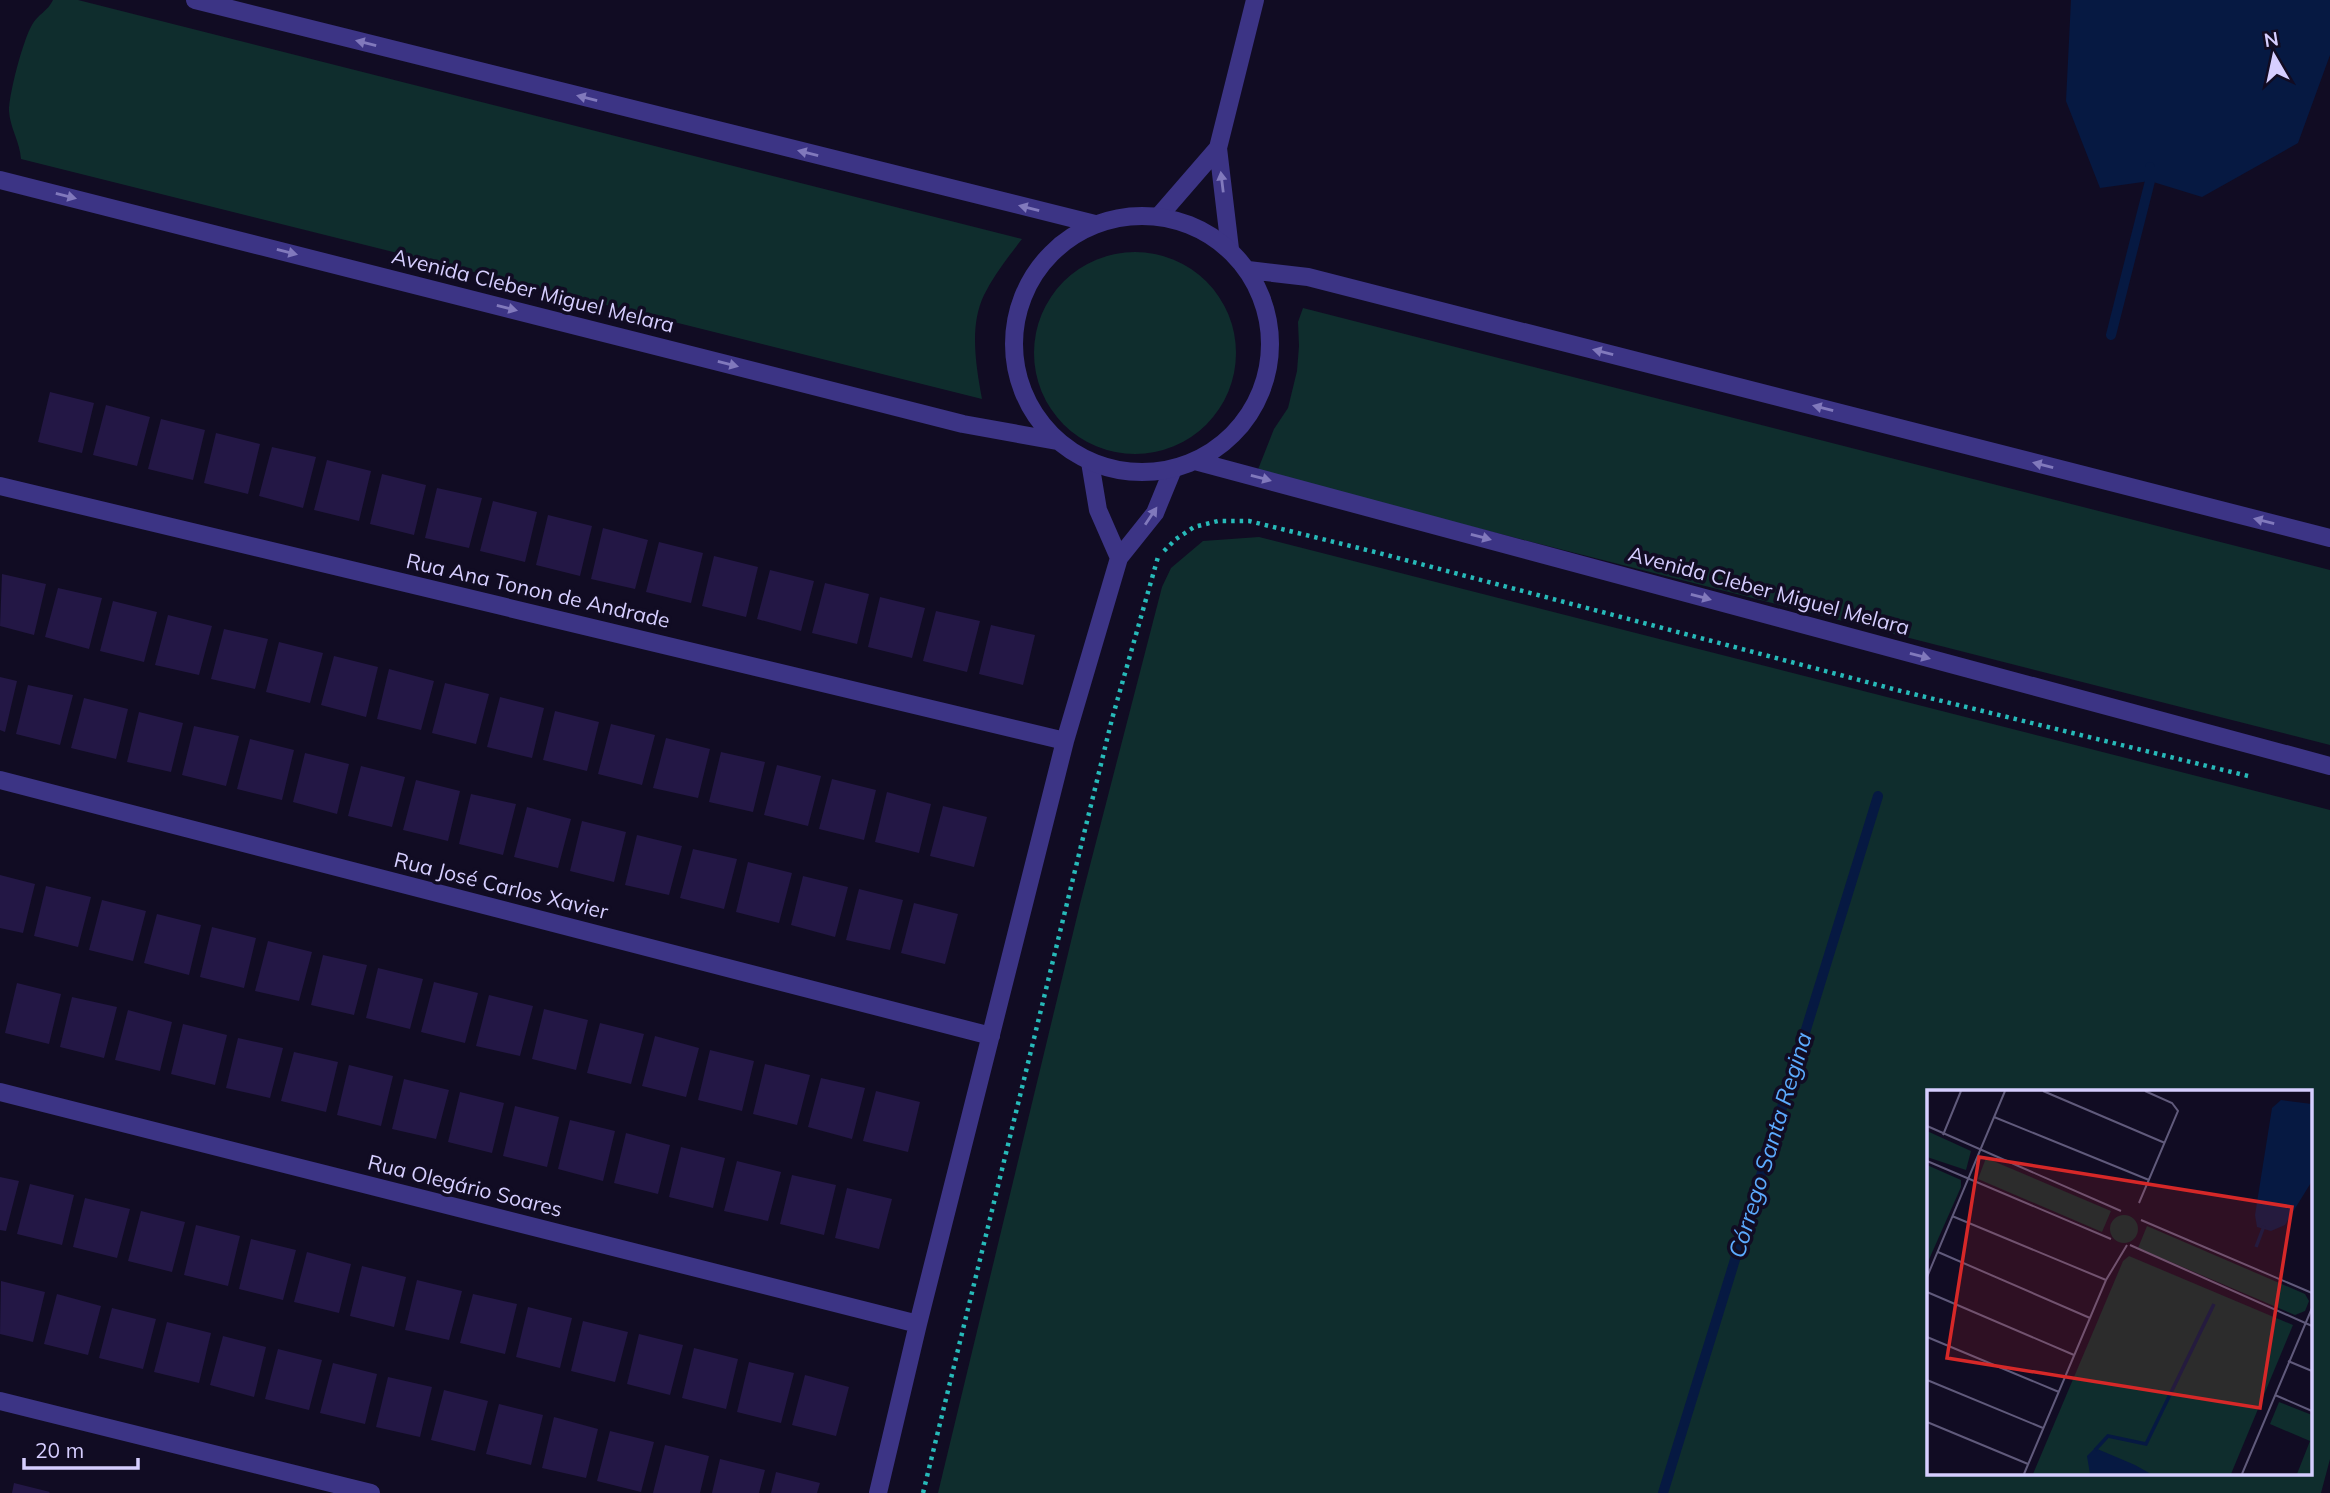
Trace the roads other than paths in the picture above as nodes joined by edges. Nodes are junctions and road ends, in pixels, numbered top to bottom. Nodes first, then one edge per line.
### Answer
1 (195, 0) edge
2 (1255, 0) edge
3 (1218, 148) junction
4 (0, 180) edge
5 (1159, 216) junction
6 (1095, 224) junction
7 (1230, 249) junction
8 (1248, 270) junction
9 (1057, 441) junction
10 (1195, 461) junction
11 (1090, 462) junction
12 (1173, 469) junction
13 (0, 486) edge
14 (2330, 538) edge
15 (1119, 558) junction
16 (1065, 741) junction
17 (2330, 766) edge
18 (0, 780) edge
19 (991, 1036) junction
20 (0, 1092) edge
21 (918, 1324) junction
22 (0, 1401) edge
23 (371, 1493) edge
24 (877, 1493) edge

6 -> 1 street
2 - 3 street
3 - 5 street
7 -> 3 street
4 -> 9 street, Avenida Cleber Miguel Melara
5 - 6 street
5 - 7 street
6 - 9 street
7 - 8 street
8 - 10 street
14 -> 8 street
9 - 11 street
10 - 12 street
10 -> 17 street, Avenida Cleber Miguel Melara
11 - 12 street
11 - 15 street
15 -> 12 street
13 - 16 street, Rua Ana Tonon de Andrade
15 - 16 street
16 - 19 street
18 - 19 street, Rua José Carlos Xavier
19 - 21 street
20 - 21 street, Rua Olegário Soares
21 - 24 street
22 - 23 street

